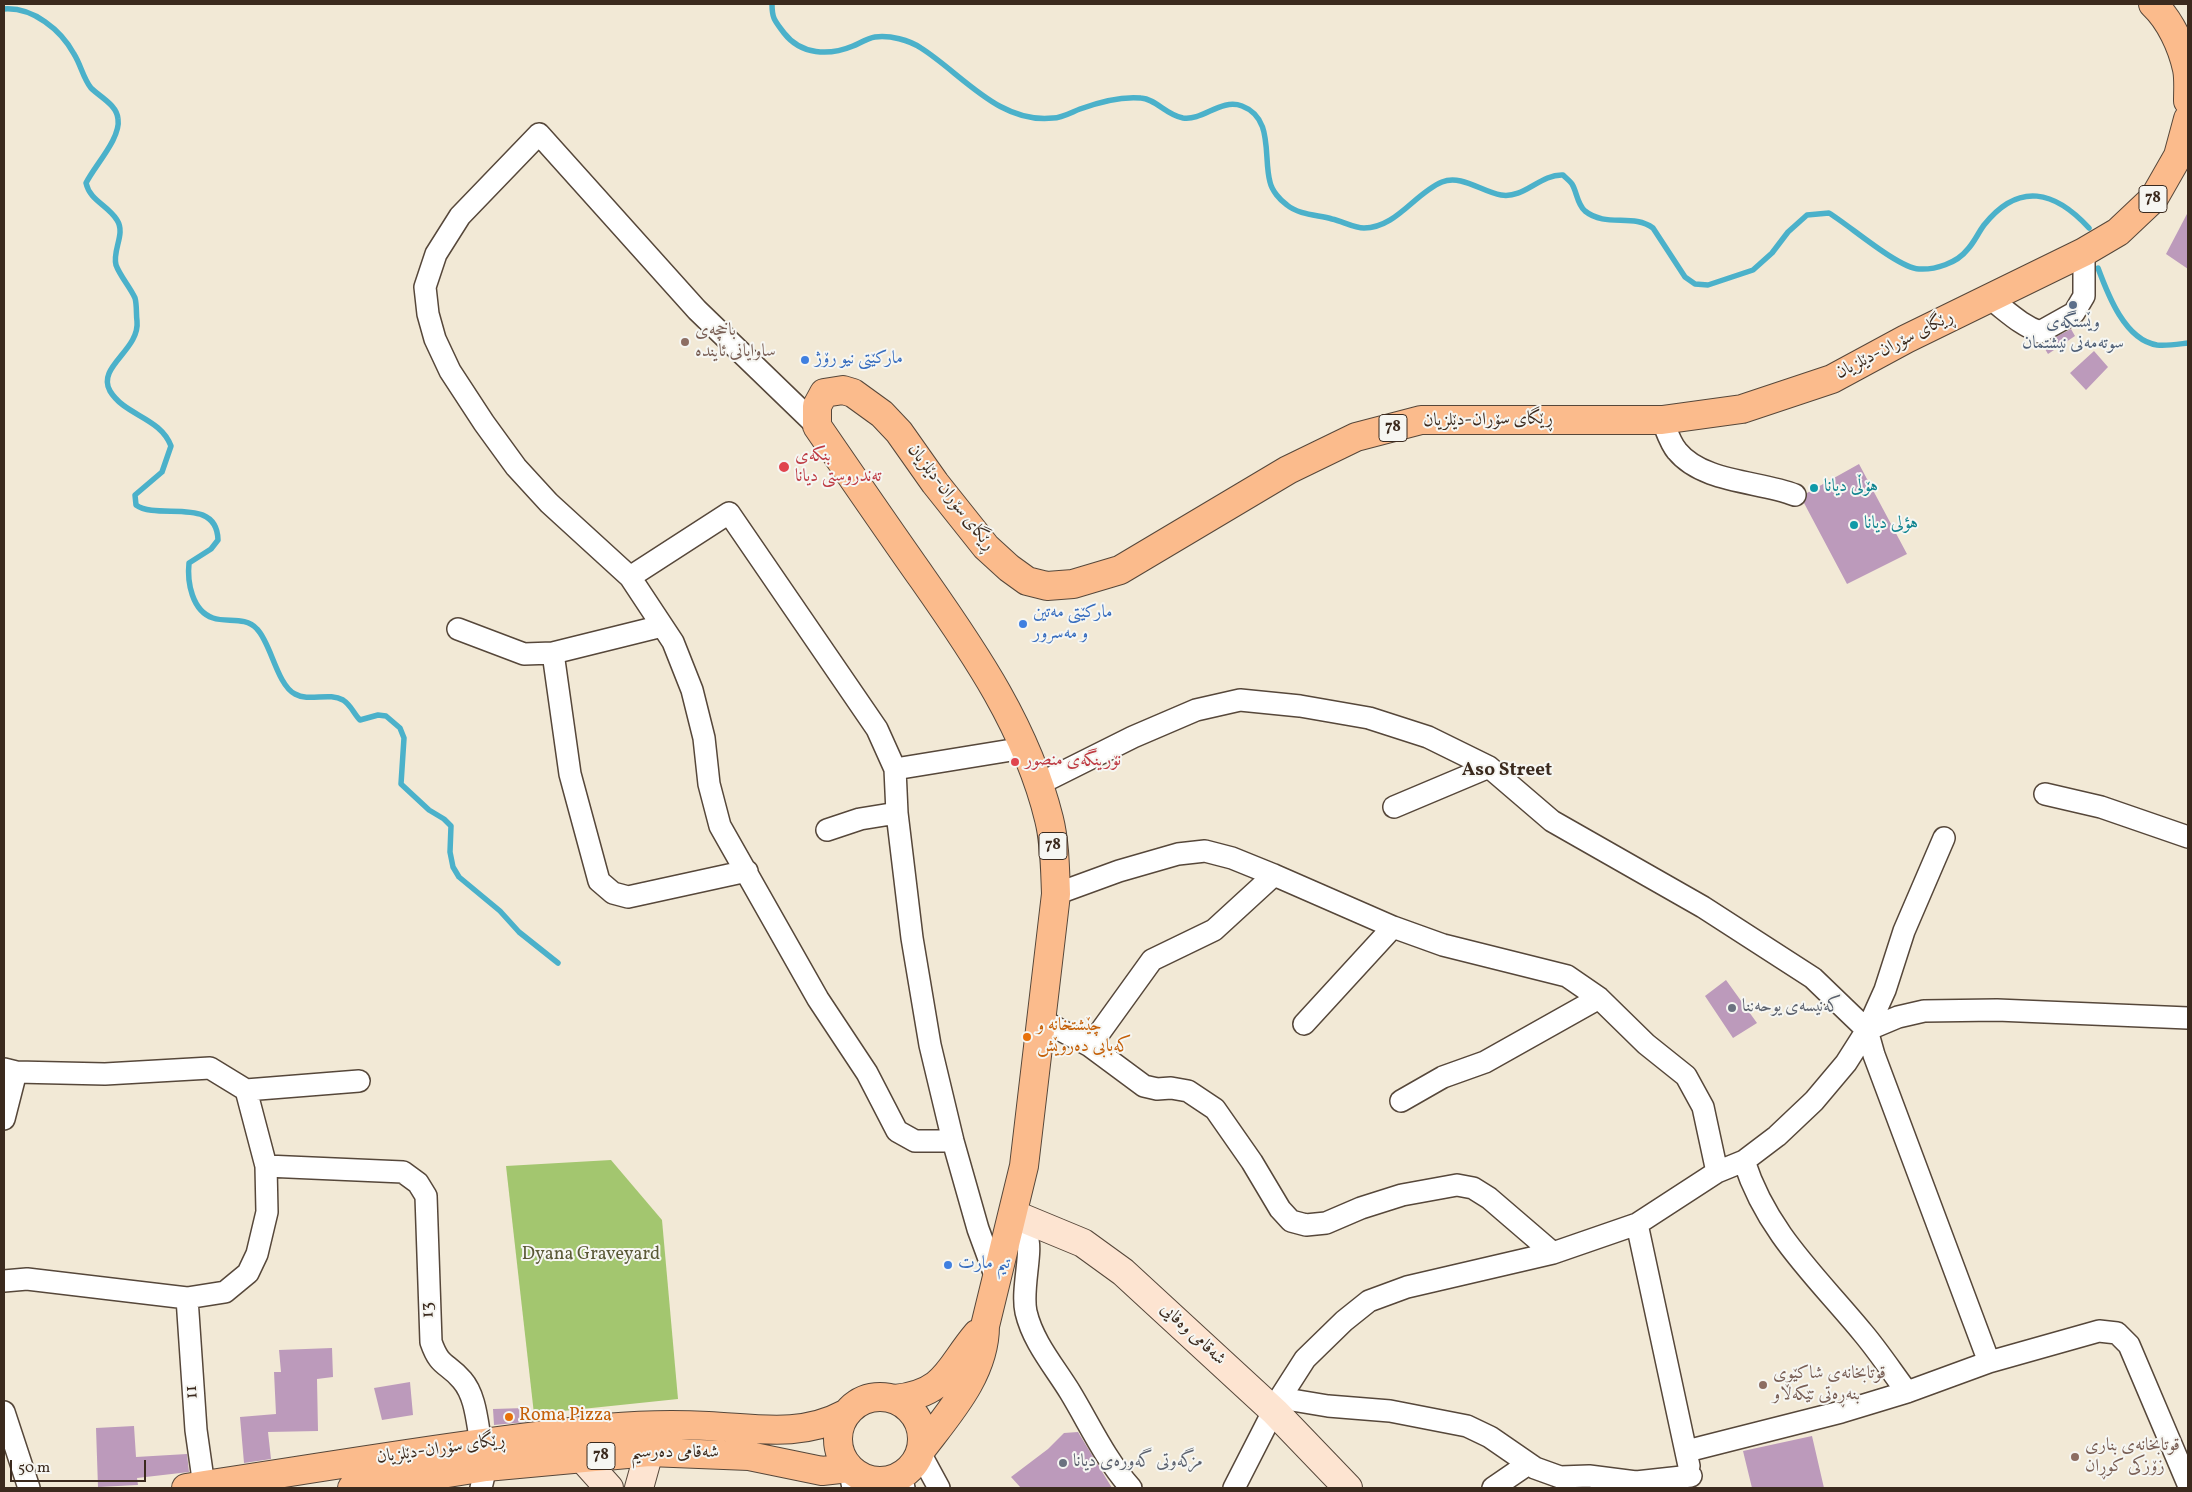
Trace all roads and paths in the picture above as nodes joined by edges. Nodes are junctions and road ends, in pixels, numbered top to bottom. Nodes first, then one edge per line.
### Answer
1 (2153, 4) edge
2 (2188, 101) edge
3 (2188, 120) edge
4 (2084, 252) junction
5 (1989, 298) junction
6 (1662, 420) junction
7 (817, 426) junction
8 (1795, 495) dead end
9 (630, 578) junction
10 (662, 626) junction
11 (458, 629) dead end
12 (553, 653) junction
13 (1024, 748) junction
14 (1489, 767) junction
15 (895, 769) junction
16 (1039, 784) junction
17 (2045, 794) dead end
18 (1394, 807) dead end
19 (897, 813) junction
20 (827, 830) dead end
21 (2188, 837) edge
22 (1944, 838) dead end
23 (747, 871) junction
24 (1274, 875) junction
25 (1056, 894) junction
26 (1393, 927) junction
27 (1598, 998) junction
28 (2188, 1018) edge
29 (1040, 1019) junction
30 (1304, 1024) dead end
31 (1867, 1030) junction
32 (1090, 1046) junction
33 (10, 1070) edge
34 (359, 1081) dead end
35 (246, 1090) junction
36 (1401, 1101) dead end
37 (4, 1118) edge
38 (953, 1141) junction
39 (1744, 1161) junction
40 (266, 1166) junction
41 (1717, 1172) junction
42 (1012, 1218) junction
43 (1637, 1224) junction
44 (1552, 1253) junction
45 (996, 1278) junction
46 (4, 1281) edge
47 (187, 1298) junction
48 (985, 1326) junction
49 (1989, 1362) junction
50 (1907, 1392) junction
51 (895, 1399) junction
52 (1277, 1405) junction
53 (4, 1412) edge
54 (845, 1414) junction
55 (921, 1451) junction
56 (1687, 1451) junction
57 (649, 1452) junction
58 (582, 1459) junction
59 (1528, 1464) junction
60 (482, 1466) edge
61 (850, 1475) edge
62 (1692, 1482) edge
63 (1562, 1483) edge
64 (895, 1484) edge
65 (2188, 1484) edge
66 (195, 1487) edge
67 (29, 1488) edge
68 (352, 1488) edge
69 (609, 1488) edge
70 (639, 1488) edge
71 (939, 1488) edge
72 (1131, 1488) edge
73 (1234, 1488) edge
74 (1348, 1488) edge
75 (1493, 1488) edge

1 - 2 main road
3 - 4 main road, ڕێگای سۆران-دێلزیان / 78
4 - 5 main road, ڕێگای سۆران-دێلزیان / 78
4 - 5 street
5 - 6 main road, ڕێگای سۆران-دێلزیان / 78
6 - 7 main road, ڕێگای سۆران-دێلزیان / 78
6 - 8 street
7 - 9 street
7 - 13 main road, 78
9 - 10 street
9 - 15 street
10 - 12 street
10 - 23 street
11 - 12 street
12 - 23 street
13 - 15 street
13 - 16 main road, 78
14 - 16 street
14 - 18 street
14 - 31 street
15 - 19 street
16 - 25 main road, 78
17 - 21 street
19 - 20 street
19 - 38 street
22 - 31 street
23 - 38 street
24 - 25 street
24 - 26 street
24 - 32 street
25 - 29 main road, 78
26 - 27 street
26 - 30 street
27 - 36 street
27 - 41 street
28 - 31 street
29 - 32 street
29 - 42 main road, 78
31 - 39 street
31 - 49 street
32 - 44 street
33 - 35 street
33 - 37 street
34 - 35 street
35 - 40 street
38 - 45 street
39 - 41 street
39 - 50 street
40 - 47 street
40 - 60 street, 13
41 - 43 street
42 - 45 main road, 78
42 - 52 street, شەقامی وەفایی
42 - 72 street
43 - 44 street
43 - 56 street
44 - 52 street
45 - 48 main road, 78
46 - 47 street
47 - 66 street, 11
48 - 51 main road
48 - 55 main road
49 - 50 street
49 - 65 street
50 - 56 street
51 - 54 main road
51 - 55 main road
52 - 59 street
52 - 73 street
52 - 74 street, شەقامی وەفایی
53 - 67 street
54 - 60 main road, ڕێگای سۆران-دێلزیان / 78
54 - 61 main road
55 - 64 main road
55 - 71 street
56 - 62 street
57 - 58 main road, شەقامی دەرسیم / 78
57 - 61 main road, شەقامی دەرسیم / 78
57 - 70 street
58 - 60 main road, شەقامی دەرسیم / 78
58 - 69 street
59 - 63 street
59 - 75 street
60 - 66 main road, ڕێگای سۆران-دێلزیان / 78
60 - 68 main road, شەقامی دەرسیم / 78
61 - 64 main road
62 - 63 street

